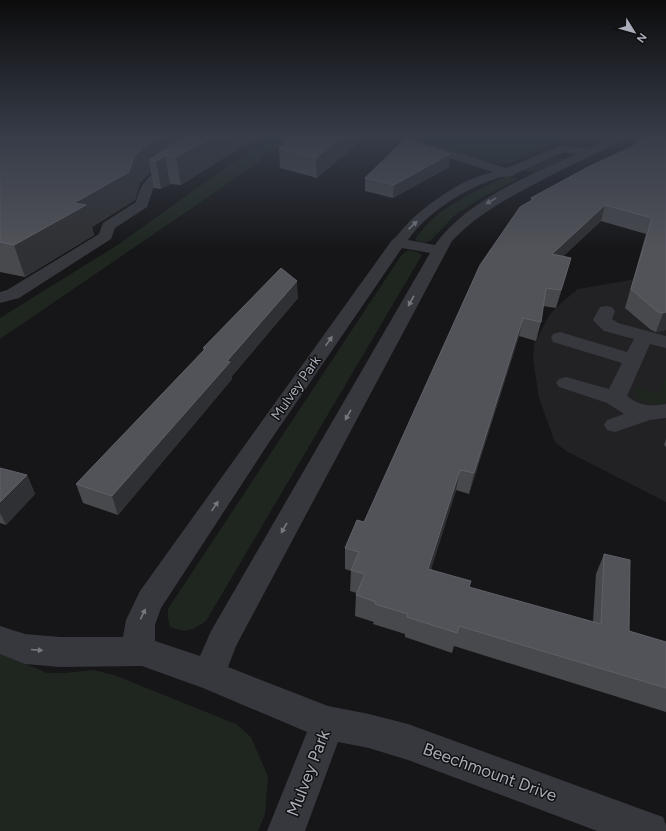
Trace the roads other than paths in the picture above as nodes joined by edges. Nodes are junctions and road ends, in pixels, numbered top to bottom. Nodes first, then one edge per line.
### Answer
1 (161, 174) edge
2 (500, 174) edge
3 (514, 174) edge
4 (542, 174) edge
5 (531, 179) junction
6 (397, 243) junction
7 (439, 250) junction
8 (0, 298) edge
9 (606, 311) dead end
10 (644, 337) junction
11 (560, 338) dead end
12 (666, 342) edge
13 (633, 360) junction
14 (566, 383) dead end
15 (615, 398) junction
16 (656, 412) edge
17 (615, 425) dead end
18 (0, 640) edge
19 (142, 652) junction
20 (209, 675) junction
21 (328, 722) junction
22 (286, 831) edge
23 (649, 831) edge

1 - 8 street
6 -> 2 street, Mulvey Park
3 - 5 street
4 - 5 street
5 -> 7 street
6 - 7 street
19 -> 6 street, Mulvey Park
7 -> 20 street
9 - 10 street
10 - 12 street
10 - 13 street
11 - 13 street
13 - 15 street
14 - 15 street
15 - 16 street
16 - 17 street
18 -> 19 street, Mulvey Park
19 - 20 street, Mulvey Park
20 - 21 street, Mulvey Park
21 - 22 street, Mulvey Park
21 - 23 street, Beechmount Drive

